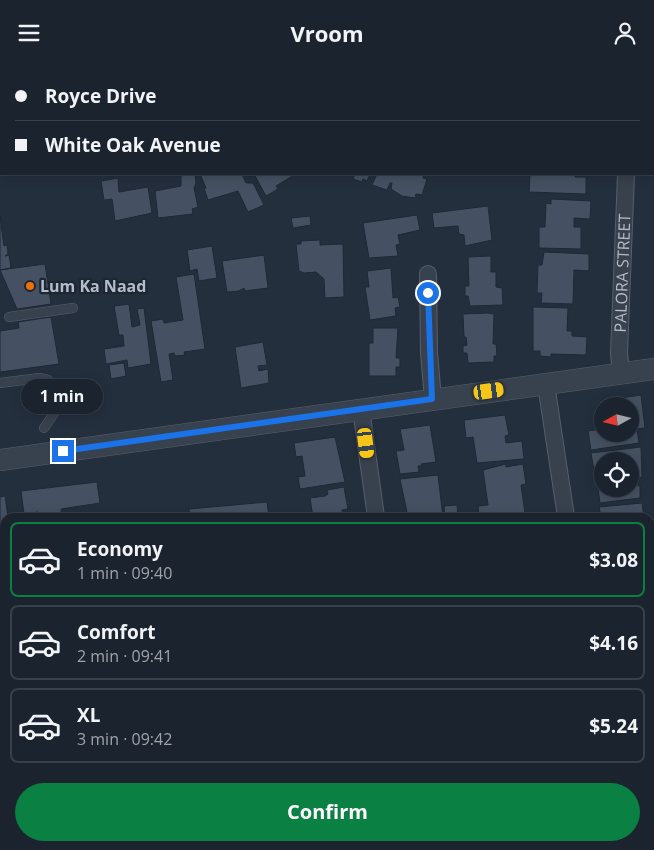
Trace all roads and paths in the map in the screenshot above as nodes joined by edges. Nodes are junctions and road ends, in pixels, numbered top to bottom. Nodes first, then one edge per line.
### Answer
1 (626, 175) edge
2 (428, 273) dead end
3 (73, 308) dead end
4 (9, 317) dead end
5 (654, 369) edge
6 (621, 373) junction
7 (0, 383) edge
8 (546, 383) junction
9 (432, 399) junction
10 (362, 409) junction
11 (44, 428) dead end
12 (0, 460) edge
13 (375, 513) edge
14 (565, 513) edge

1 - 6 street, PALORA STREET
2 - 9 street
3 - 4 lane
5 - 6 street
6 - 8 street
7 - 11 lane
8 - 9 street
8 - 14 street
9 - 10 street
10 - 12 street
10 - 13 street

